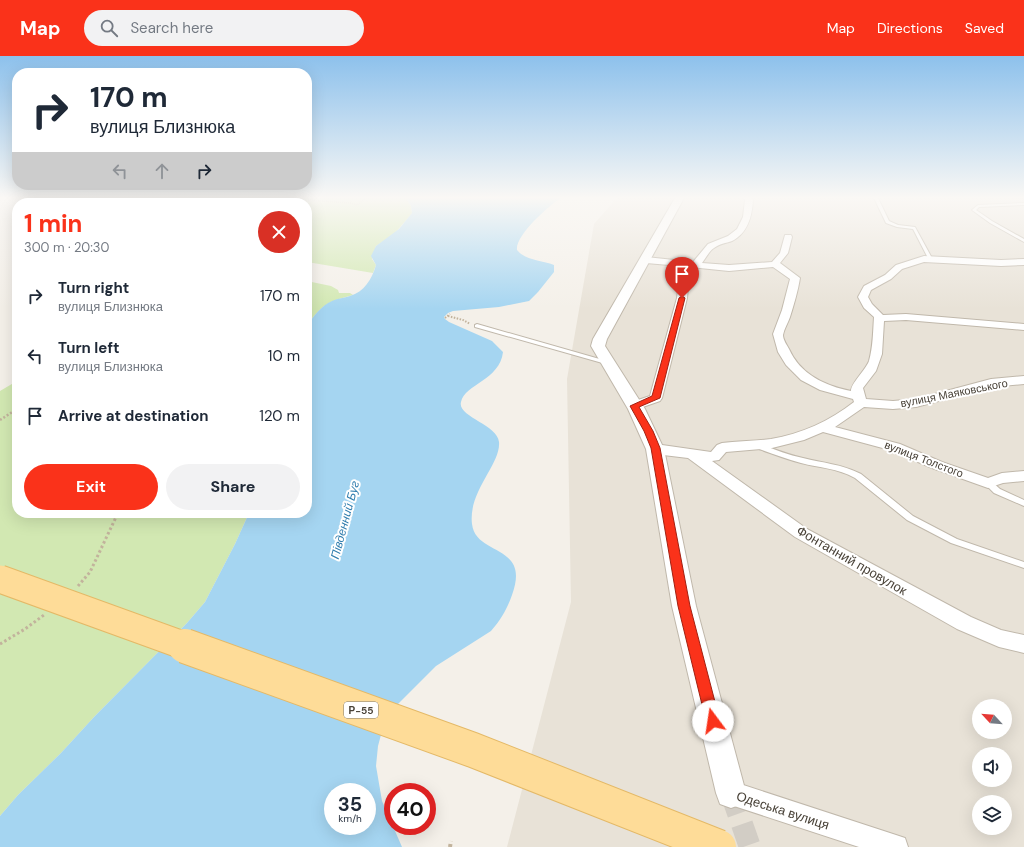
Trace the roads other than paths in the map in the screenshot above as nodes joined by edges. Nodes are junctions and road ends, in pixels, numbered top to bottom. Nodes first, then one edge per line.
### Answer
1 (660, 235) edge
2 (735, 235) edge
3 (918, 235) edge
4 (1013, 235) edge
5 (788, 237) dead end
6 (1024, 241) edge
7 (646, 260) junction
8 (932, 260) junction
9 (1024, 262) edge
10 (775, 264) junction
11 (691, 265) junction
12 (878, 318) junction
13 (477, 326) road end
14 (1024, 327) edge
15 (608, 363) junction
16 (1024, 380) edge
17 (859, 399) junction
18 (634, 406) junction
19 (824, 428) junction
20 (758, 445) junction
21 (655, 448) junction
22 (692, 455) junction
23 (1024, 476) edge
24 (988, 483) junction
25 (1024, 503) edge
26 (1024, 565) edge
27 (0, 578) edge
28 (1024, 644) edge
29 (731, 793) joint
30 (719, 847) edge
31 (896, 847) edge

1 - 7 street, Одеська вулиця
2 - 11 street
3 - 8 lane
4 - 6 lane
5 - 10 street
7 - 11 street
7 - 15 street, Одеська вулиця
8 - 9 street
8 - 12 street
10 - 11 street
10 - 17 street, вулиця Маяковського
11 - 18 street
12 - 14 street
12 - 17 street
13 - 15 lane
15 - 18 street, Одеська вулиця
16 - 17 street, вулиця Маяковського
17 - 19 street
18 - 21 street, Одеська вулиця
19 - 20 street
19 - 24 street, вулиця Толстого
20 - 22 street
20 - 26 lane
21 - 22 street
21 - 29 street, Одеська вулиця
22 - 28 street, Фонтанний провулок
23 - 24 street
24 - 25 lane
27 - 30 main road, Р-55, bridge
29 - 31 street, Одеська вулиця

